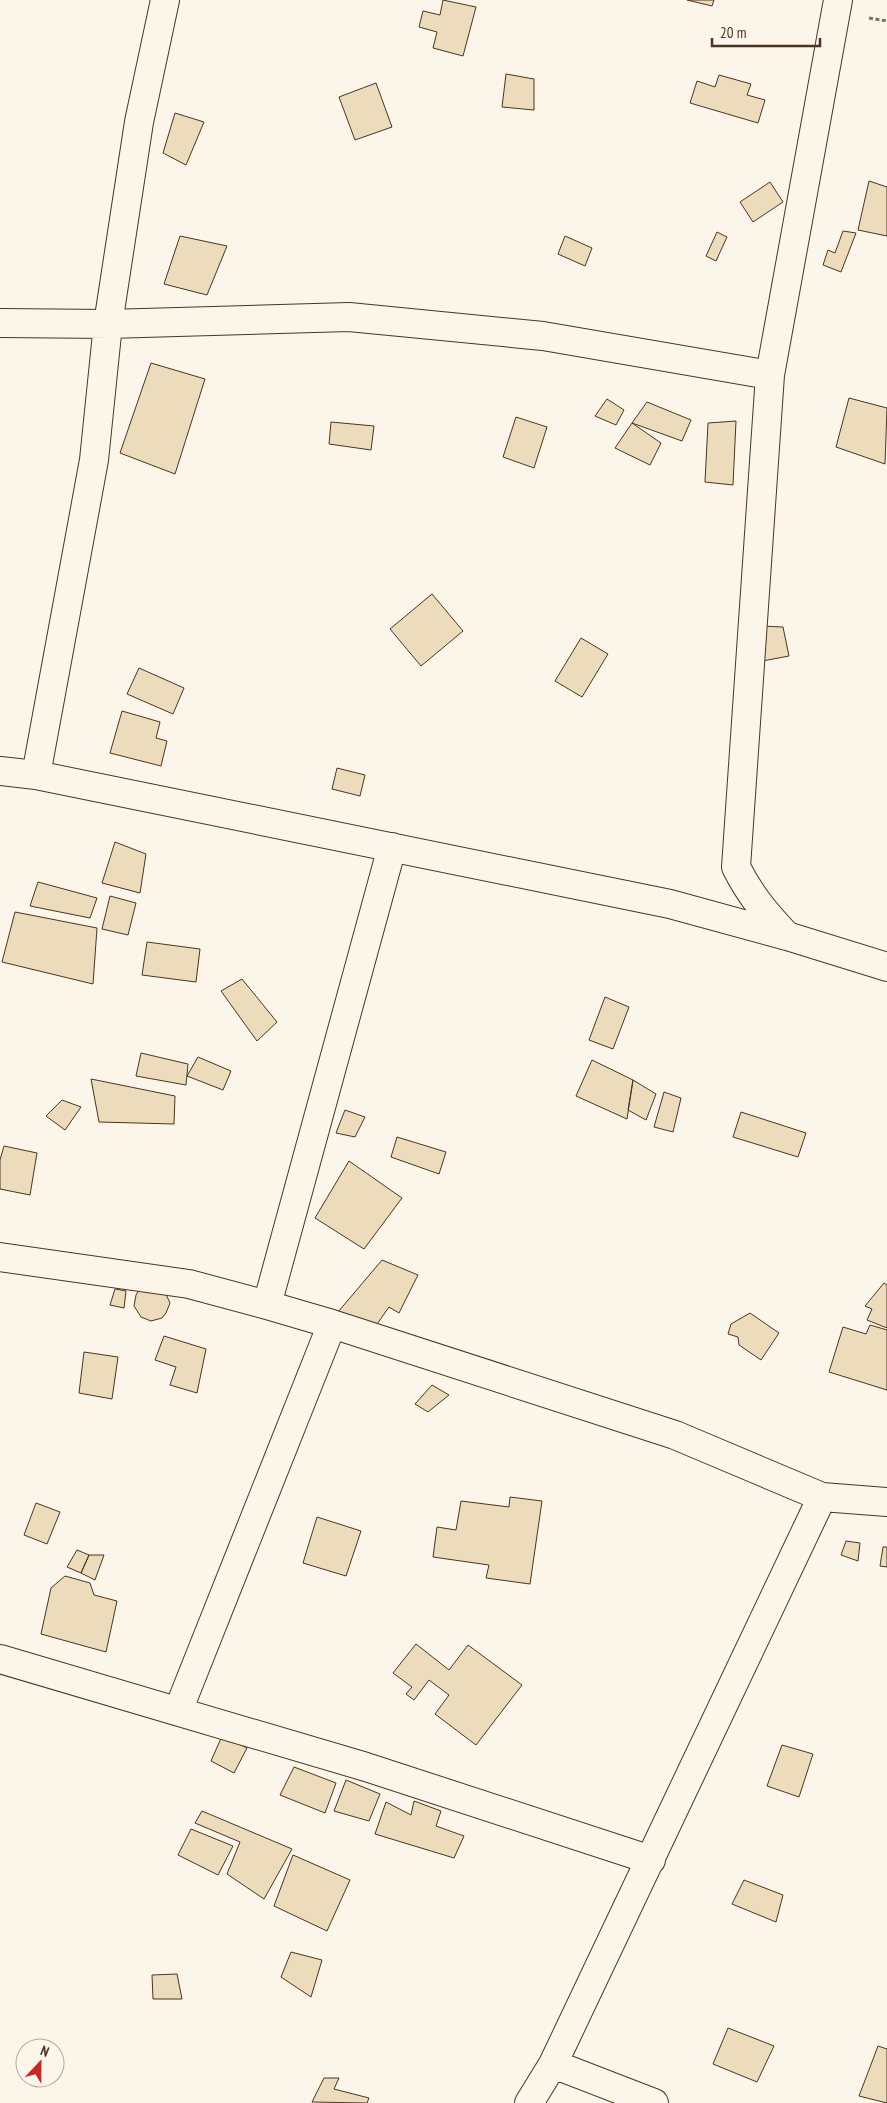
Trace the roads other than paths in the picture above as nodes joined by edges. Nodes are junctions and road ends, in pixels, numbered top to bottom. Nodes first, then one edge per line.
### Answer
1 (165, 0) edge
2 (838, 0) edge
3 (0, 323) edge
4 (108, 324) junction
5 (770, 375) junction
6 (0, 771) edge
7 (36, 775) junction
8 (392, 847) junction
9 (787, 936) junction
10 (887, 967) edge
11 (0, 1257) edge
12 (267, 1305) junction
13 (332, 1324) junction
14 (822, 1497) junction
15 (887, 1502) edge
16 (0, 1659) edge
17 (178, 1711) junction
18 (651, 1860) junction
19 (554, 2064) junction
20 (529, 2103) edge
21 (654, 2103) edge

1 - 4 street
2 - 5 street
3 - 4 street
4 - 5 street
4 - 7 street
5 - 9 street
6 - 7 street
7 - 8 street
8 - 9 street
8 - 12 street
9 - 10 street
11 - 12 street
12 - 13 street
13 - 14 street
13 - 17 street
14 - 15 street
14 - 18 street
16 - 17 street
17 - 18 street
18 - 19 street
19 - 20 street
19 - 21 street

